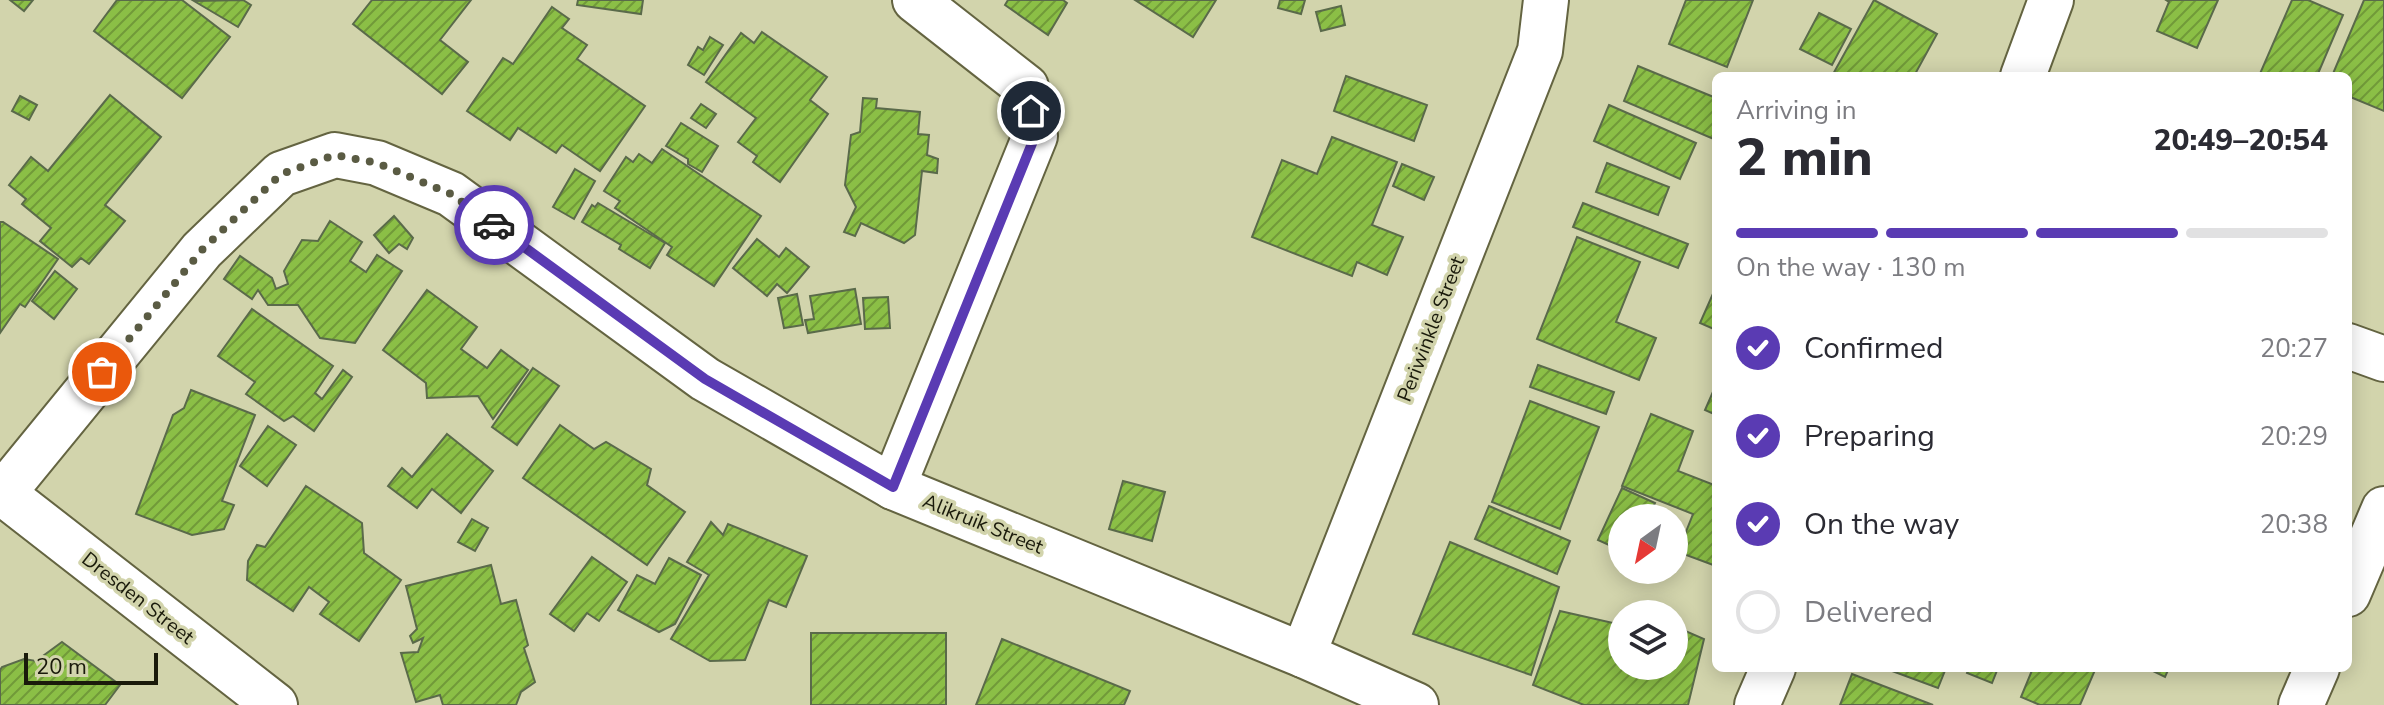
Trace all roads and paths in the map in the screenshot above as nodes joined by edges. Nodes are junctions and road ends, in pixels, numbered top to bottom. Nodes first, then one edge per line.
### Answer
1 (915, 0) edge
2 (1546, 0) edge
3 (2051, 0) edge
4 (2024, 72) edge
5 (2352, 347) edge
6 (2384, 359) edge
7 (893, 487) junction
8 (1, 494) edge
9 (2384, 509) edge
10 (2352, 585) edge
11 (1303, 655) junction
12 (1771, 672) edge
13 (2315, 672) edge
14 (275, 705) edge
15 (1416, 705) edge
16 (1757, 705) edge
17 (2301, 705) edge

1 - 7 street
2 - 11 street, Periwinkle Street
3 - 4 street
5 - 6 street
7 - 8 street, Alikruik Street
7 - 11 street, Alikruik Street
8 - 14 street, Dresden Street
9 - 10 street
11 - 15 street, Alikruik Street
12 - 16 street
13 - 17 street

